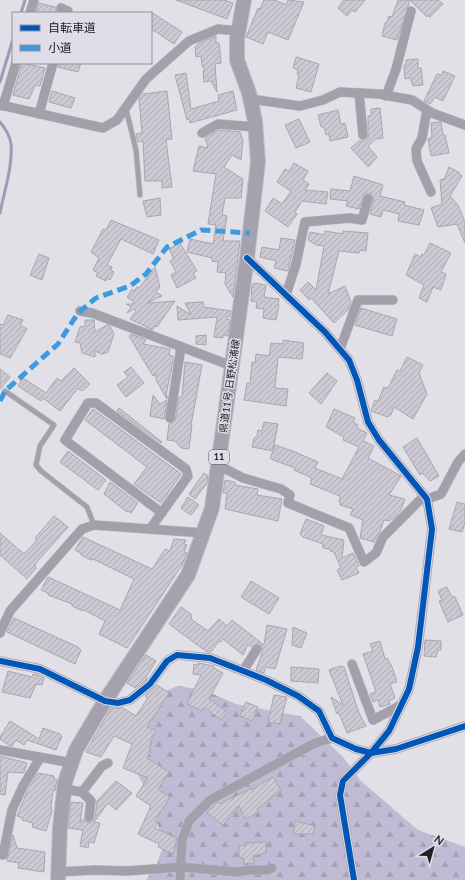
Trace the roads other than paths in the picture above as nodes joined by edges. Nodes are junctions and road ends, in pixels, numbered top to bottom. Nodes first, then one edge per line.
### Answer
1 (34, 0) edge
2 (244, 0) edge
3 (411, 11) dead end
4 (30, 12) edge
5 (238, 31) junction
6 (16, 64) edge
7 (54, 64) edge
8 (359, 93) junction
9 (386, 96) junction
10 (250, 99) junction
11 (2, 105) edge
12 (125, 105) junction
13 (428, 110) junction
14 (39, 114) junction
15 (464, 122) edge
16 (255, 127) junction
17 (202, 133) dead end
18 (364, 135) dead end
19 (431, 192) dead end
20 (140, 195) dead end
21 (368, 199) dead end
22 (247, 258) junction
23 (286, 295) junction
24 (393, 300) dead end
25 (80, 311) dead end
26 (181, 347) junction
27 (340, 349) junction
28 (232, 366) junction
29 (5, 392) dead end
30 (170, 418) dead end
31 (465, 454) edge
32 (218, 465) junction
33 (425, 498) junction
34 (162, 513) junction
35 (94, 525) junction
36 (150, 529) junction
37 (204, 533) junction
38 (0, 633) edge
39 (257, 649) dead end
40 (0, 661) edge
41 (352, 664) dead end
42 (243, 671) junction
43 (105, 701) junction
44 (401, 705) junction
45 (465, 726) edge
46 (332, 738) junction
47 (0, 750) edge
48 (371, 753) junction
49 (40, 758) junction
50 (108, 763) dead end
51 (72, 764) junction
52 (64, 790) junction
53 (82, 792) junction
54 (89, 817) dead end
55 (3, 855) dead end
56 (181, 867) junction
57 (272, 868) dead end
58 (58, 876) edge
59 (180, 880) edge
60 (354, 880) edge

1 - 4 street
2 - 5 main road, 県道11号 日野松浦線 / 11
3 - 9 street
5 - 10 main road, 県道11号 日野松浦線 / 11
5 - 12 street
6 - 11 street
7 - 14 street
8 - 9 street
8 - 10 street
8 - 18 street
9 - 13 street
10 - 16 main road, 県道11号 日野松浦線 / 11
11 - 14 street
12 - 14 street
12 - 20 lane
13 - 15 street
13 - 19 street
16 - 17 street
16 - 22 main road, 県道11号 日野松浦線 / 11
21 - 23 street
22 - 23 street
22 - 28 main road, 県道11号 日野松浦線 / 11
23 - 27 street
24 - 27 street
25 - 26 street
26 - 28 street
26 - 30 street
27 - 33 street
28 - 32 main road, 県道11号 日野松浦線 / 11
29 - 35 lane
31 - 33 street
32 - 33 street
32 - 37 main road, 県道11号 日野松浦線 / 11
33 - 44 street
34 - 34 street
34 - 36 street
35 - 36 street
35 - 38 street
36 - 37 street
37 - 43 main road, 県道11号 日野松浦線 / 11
39 - 42 street
40 - 43 street
41 - 44 street
42 - 43 street
42 - 46 street
43 - 51 main road, 県道11号 日野松浦線 / 11
44 - 48 street
45 - 48 street
46 - 48 street
46 - 56 street
47 - 49 street
48 - 60 street
49 - 51 street
49 - 55 street
50 - 53 street
51 - 52 main road, 県道11号 日野松浦線 / 11
52 - 53 street
52 - 58 main road, 県道11号 日野松浦線 / 11
53 - 54 street
56 - 57 street
56 - 58 street
56 - 59 street

